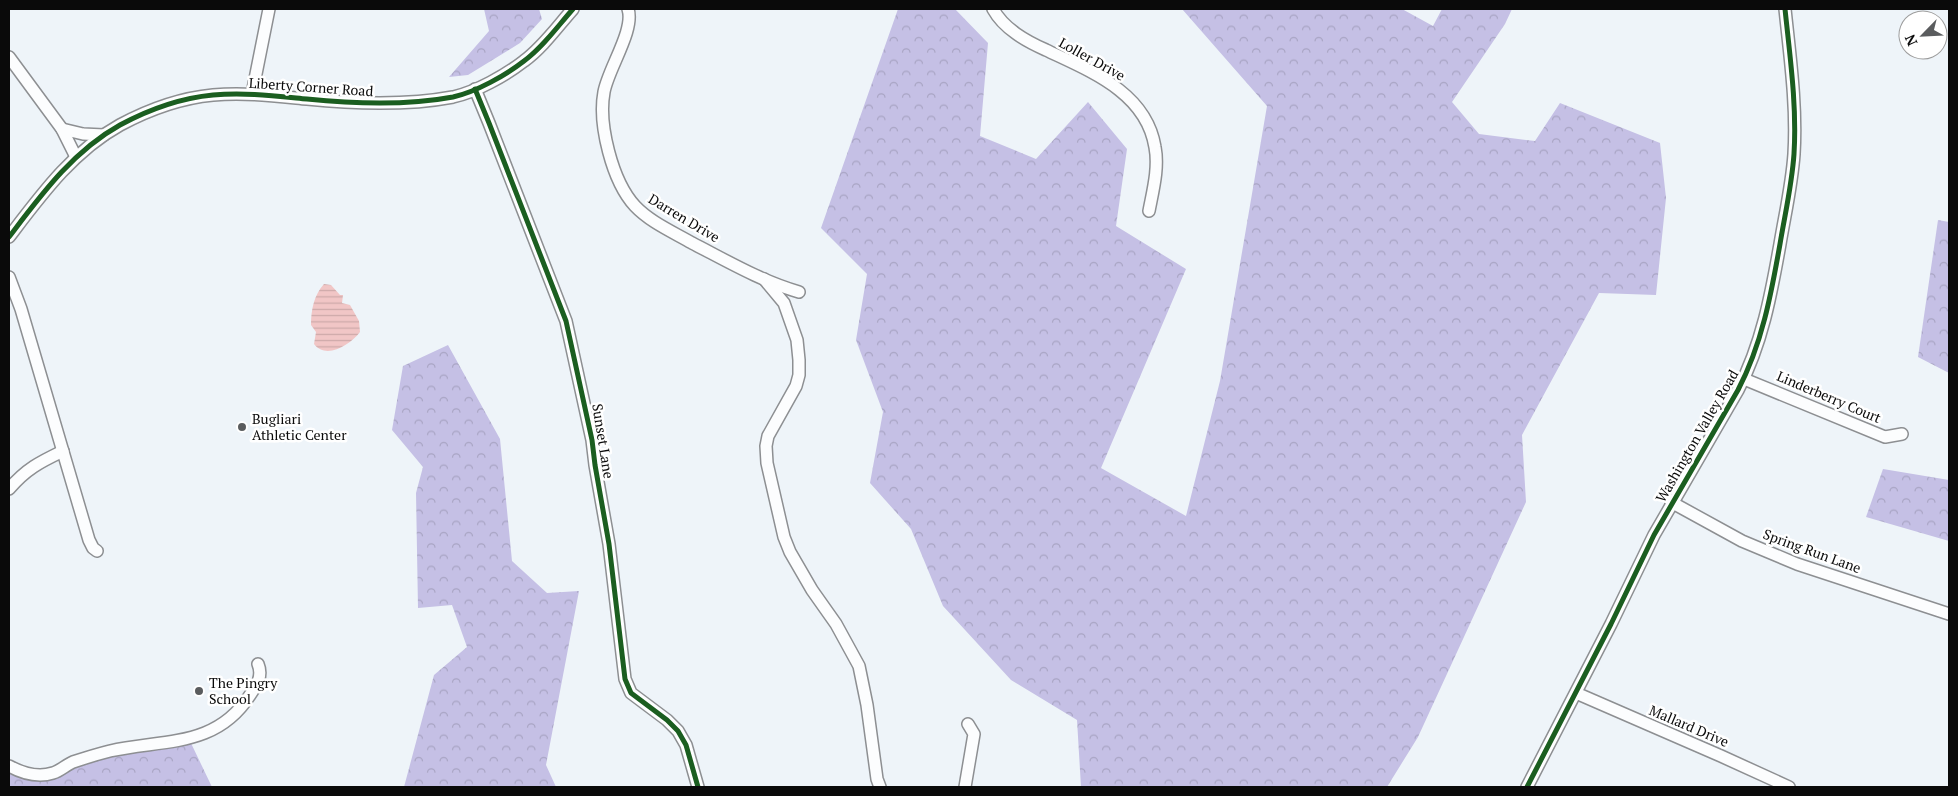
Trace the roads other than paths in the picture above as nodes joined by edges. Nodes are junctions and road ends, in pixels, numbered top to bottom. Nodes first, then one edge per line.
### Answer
1 (269, 9) edge
2 (573, 9) edge
3 (628, 9) edge
4 (993, 9) edge
5 (1785, 9) edge
6 (9, 57) edge
7 (474, 89) junction
8 (252, 94) junction
9 (62, 129) junction
10 (104, 135) junction
11 (76, 157) junction
12 (1149, 211) dead end
13 (9, 237) edge
14 (9, 277) edge
15 (764, 279) junction
16 (799, 292) dead end
17 (1744, 379) junction
18 (1902, 434) dead end
19 (63, 451) junction
20 (9, 489) edge
21 (1671, 502) junction
22 (97, 551) dead end
23 (1949, 614) edge
24 (258, 664) dead end
25 (1576, 694) junction
26 (968, 724) dead end
27 (9, 766) edge
28 (698, 787) edge
29 (880, 787) edge
30 (965, 787) edge
31 (1527, 787) edge
32 (1789, 787) edge

1 - 8 street
2 - 7 street, Liberty Corner Road
3 - 15 street, Darren Drive
4 - 12 street, Loller Drive
5 - 17 street, Washington Valley Road
6 - 9 street
7 - 8 street, Liberty Corner Road
7 - 28 street, Sunset Lane
8 - 10 street, Liberty Corner Road
9 - 10 street
9 - 11 street
10 - 11 street, Liberty Corner Road
11 - 13 street, Liberty Corner Road
14 - 19 street
15 - 16 street, Darren Drive
15 - 29 street
17 - 18 street, Linderberry Court
17 - 21 street, Washington Valley Road
19 - 20 street
19 - 22 street
21 - 23 street, Spring Run Lane
21 - 25 street, Washington Valley Road
24 - 27 street
25 - 31 street, Washington Valley Road
25 - 32 street, Mallard Drive
26 - 30 street

